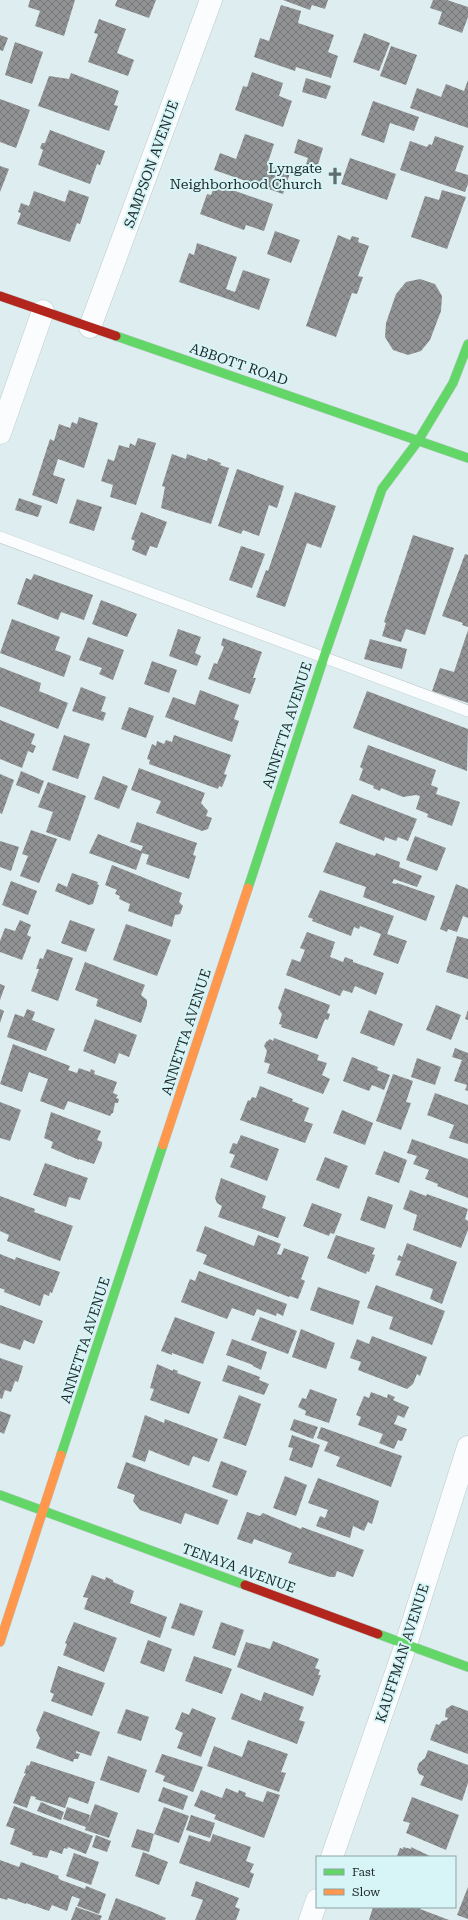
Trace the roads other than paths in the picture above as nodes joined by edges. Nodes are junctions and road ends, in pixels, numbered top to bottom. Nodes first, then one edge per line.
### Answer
1 (211, 0) edge
2 (0, 296) edge
3 (43, 311) junction
4 (90, 327) junction
5 (468, 344) edge
6 (0, 433) edge
7 (418, 441) junction
8 (468, 458) edge
9 (0, 537) edge
10 (324, 657) junction
11 (468, 711) edge
12 (468, 1447) edge
13 (0, 1495) edge
14 (44, 1511) junction
15 (0, 1642) edge
16 (406, 1644) junction
17 (468, 1667) edge
18 (332, 1856) edge
19 (316, 1903) edge
20 (310, 1920) edge

1 - 4 street, SAMPSON AVENUE
2 - 3 street, ABBOTT ROAD
3 - 4 street, ABBOTT ROAD
3 - 6 street
4 - 7 street, ABBOTT ROAD
5 - 7 street, ANNETTA AVENUE
7 - 8 street, ABBOTT ROAD
7 - 10 street, ANNETTA AVENUE
9 - 10 lane
10 - 11 lane
10 - 14 street, ANNETTA AVENUE
12 - 16 street, KAUFFMAN AVENUE
13 - 14 street, TENAYA AVENUE
14 - 15 street, ANNETTA AVENUE
14 - 16 street, TENAYA AVENUE
16 - 17 street, TENAYA AVENUE
16 - 18 street, KAUFFMAN AVENUE
19 - 20 street

